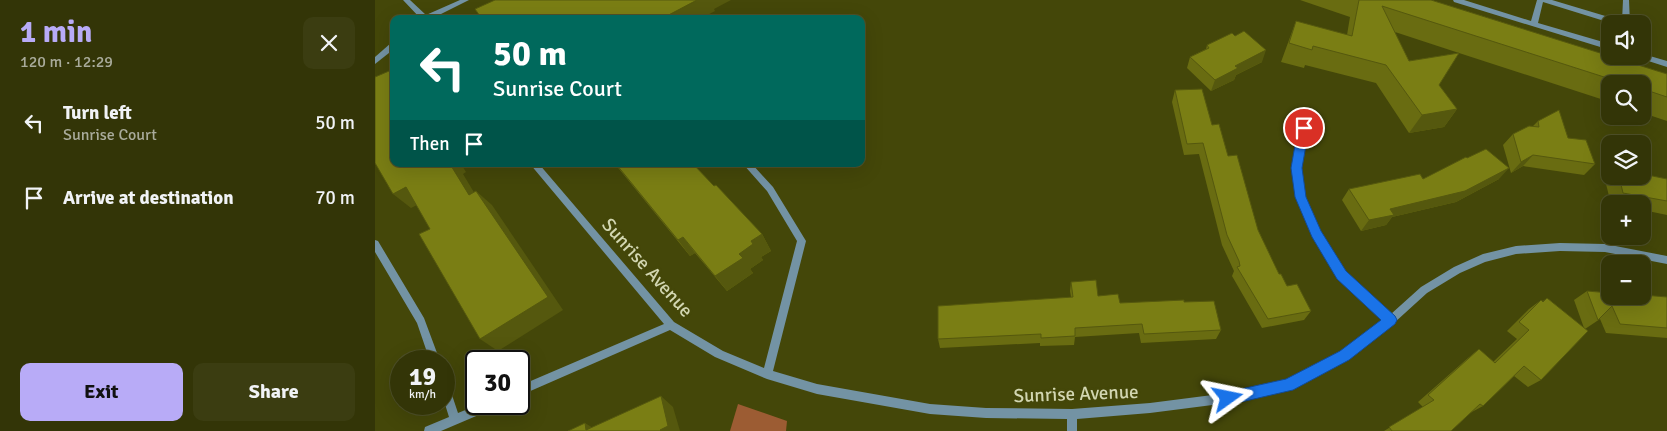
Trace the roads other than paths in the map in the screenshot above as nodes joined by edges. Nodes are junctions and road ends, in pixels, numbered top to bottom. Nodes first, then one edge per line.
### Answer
1 (406, 0) edge
2 (466, 0) edge
3 (1456, 0) edge
4 (1539, 0) edge
5 (1544, 0) edge
6 (1626, 0) edge
7 (421, 15) edge
8 (434, 15) edge
9 (1625, 15) edge
10 (1601, 17) edge
11 (1534, 24) junction
12 (1601, 43) edge
13 (390, 49) edge
14 (1651, 59) edge
15 (375, 62) edge
16 (1667, 64) edge
17 (1304, 128) dead end
18 (537, 167) edge
19 (750, 167) edge
20 (375, 244) edge
21 (1667, 260) edge
22 (1391, 320) junction
23 (671, 325) junction
24 (431, 350) edge
25 (767, 374) junction
26 (530, 387) edge
27 (1071, 414) junction
28 (454, 415) edge
29 (465, 415) edge
30 (455, 419) junction
31 (429, 431) edge
32 (1072, 431) edge

1 - 7 street
2 - 8 street
3 - 11 street
4 - 11 street
5 - 10 street
6 - 9 street
11 - 12 street
13 - 15 street
14 - 16 street
17 - 22 street
18 - 23 street, Sunrise Avenue
19 - 25 street
20 - 24 street
21 - 22 street, Sunrise Avenue
22 - 27 street, Sunrise Avenue
23 - 25 street, Sunrise Avenue
23 - 26 street
25 - 27 street, Sunrise Avenue
27 - 32 street
28 - 30 street
29 - 30 street
30 - 31 street

